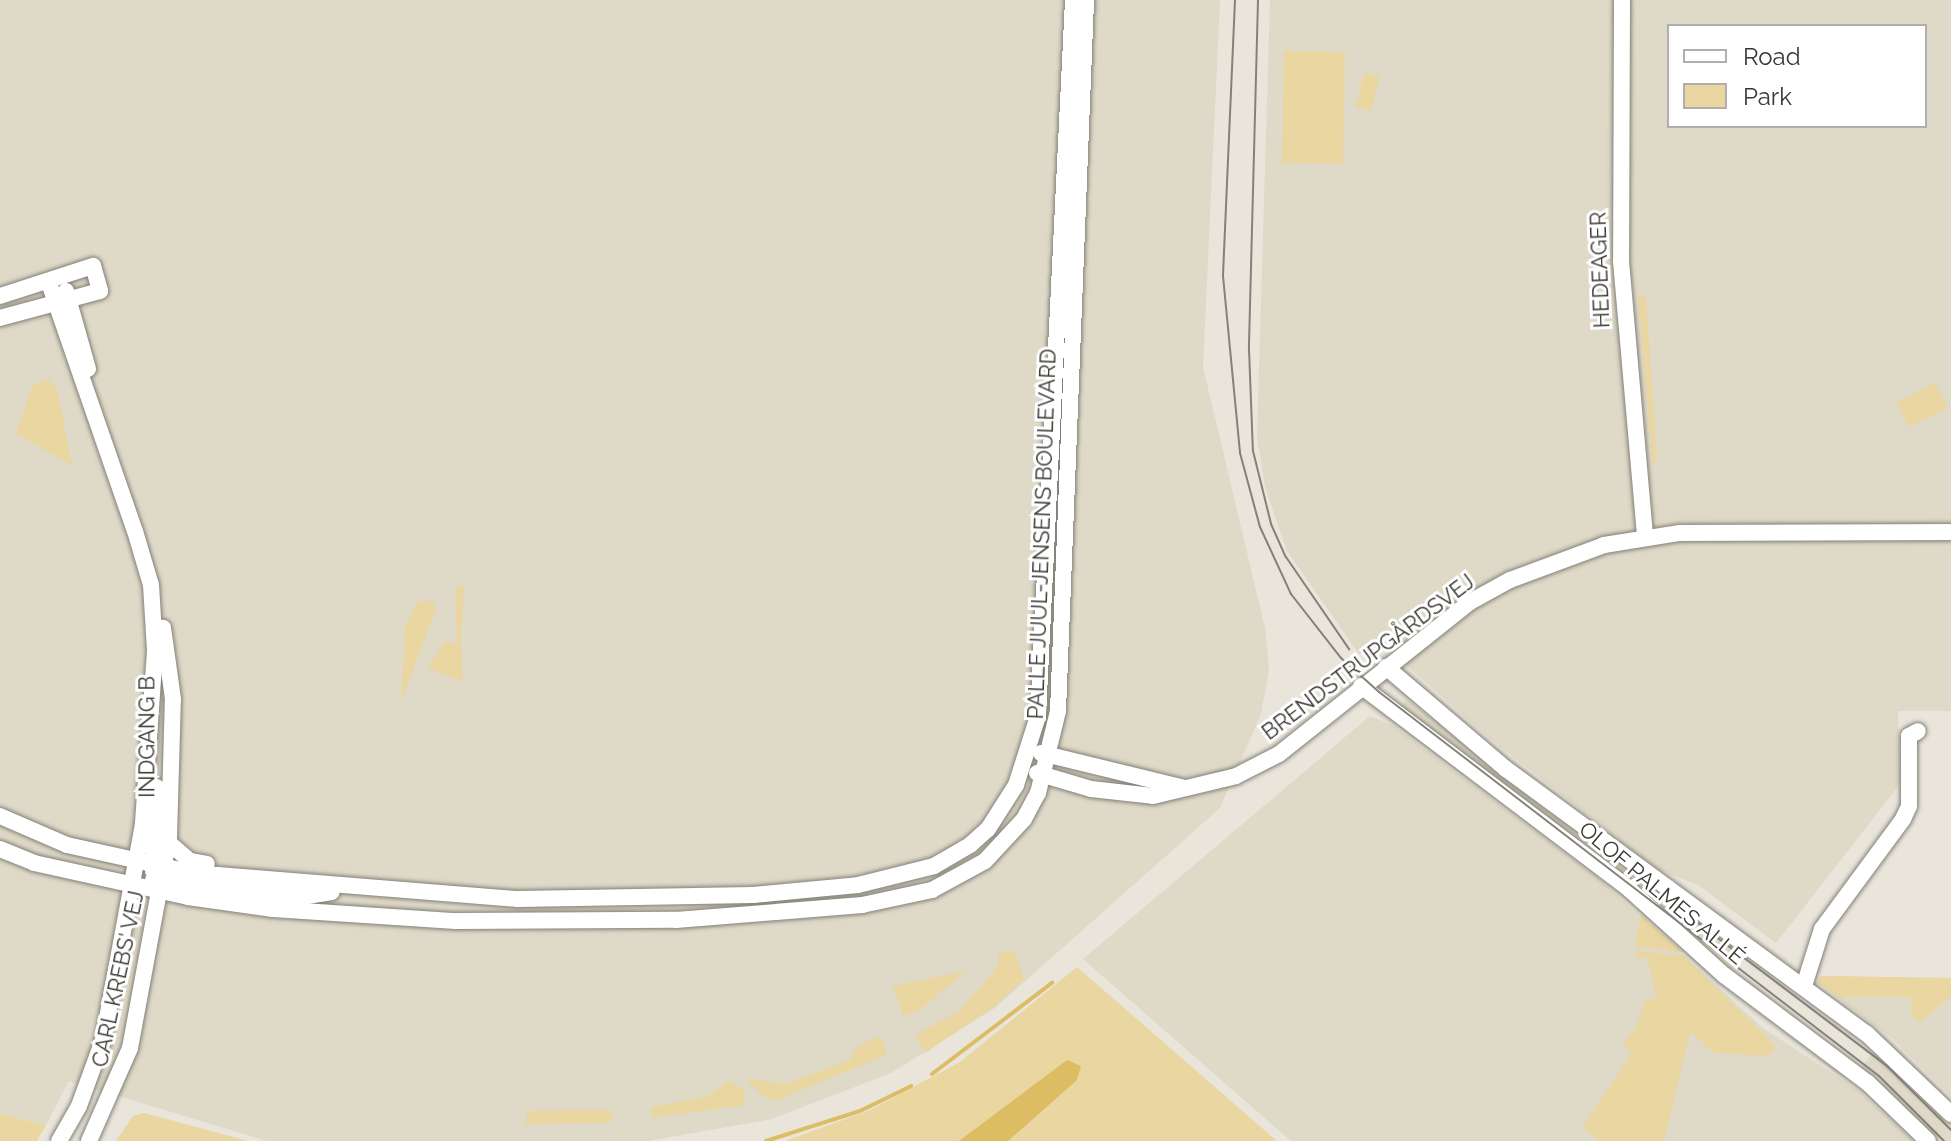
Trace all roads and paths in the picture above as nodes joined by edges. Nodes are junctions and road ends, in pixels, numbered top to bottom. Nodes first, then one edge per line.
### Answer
1 (1073, 0) edge
2 (1086, 0) edge
3 (1622, 0) edge
4 (56, 281) junction
5 (0, 296) edge
6 (62, 301) junction
7 (0, 318) edge
8 (1951, 532) edge
9 (1645, 536) junction
10 (151, 585) junction
11 (1386, 667) junction
12 (1361, 686) junction
13 (1918, 731) dead end
14 (1043, 761) junction
15 (1191, 789) junction
16 (0, 816) edge
17 (168, 842) junction
18 (0, 849) edge
19 (155, 874) junction
20 (286, 882) junction
21 (132, 885) junction
22 (352, 888) junction
23 (1804, 986) junction
24 (1951, 1114) edge
25 (59, 1141) edge
26 (89, 1141) edge
27 (1928, 1141) edge

1 - 14 street, PALLE JUUL-JENSENS BOULEVARD
2 - 14 street, PALLE JUUL-JENSENS BOULEVARD
3 - 9 street, HEDEAGER
4 - 5 street
4 - 6 street
4 - 6 street
6 - 7 street
6 - 10 street
8 - 9 street, BRENDSTRUPGÅRDSVEJ
9 - 11 street, BRENDSTRUPGÅRDSVEJ
10 - 17 street, INDGANG B
10 - 19 street
11 - 12 street, BRENDSTRUPGÅRDSVEJ
11 - 23 street, OLOF PALMES ALLÉ
12 - 15 street, BRENDSTRUPGÅRDSVEJ
12 - 27 street, OLOF PALMES ALLÉ
13 - 23 street
14 - 15 street, BRENDSTRUPGÅRDSVEJ
14 - 15 street, BRENDSTRUPGÅRDSVEJ
14 - 19 street, PALLE JUUL-JENSENS BOULEVARD
14 - 22 street, PALLE JUUL-JENSENS BOULEVARD
16 - 19 street, PALLE JUUL-JENSENS BOULEVARD
17 - 19 street, INDGANG B
17 - 20 street
18 - 21 street, PALLE JUUL-JENSENS BOULEVARD
19 - 20 street, PALLE JUUL-JENSENS BOULEVARD
19 - 21 street, PALLE JUUL-JENSENS BOULEVARD
19 - 21 street, CARL KREBS' VEJ
19 - 22 street
19 - 26 street, CARL KREBS' VEJ
20 - 22 street, PALLE JUUL-JENSENS BOULEVARD
21 - 25 street, CARL KREBS' VEJ
23 - 24 street, OLOF PALMES ALLÉ

